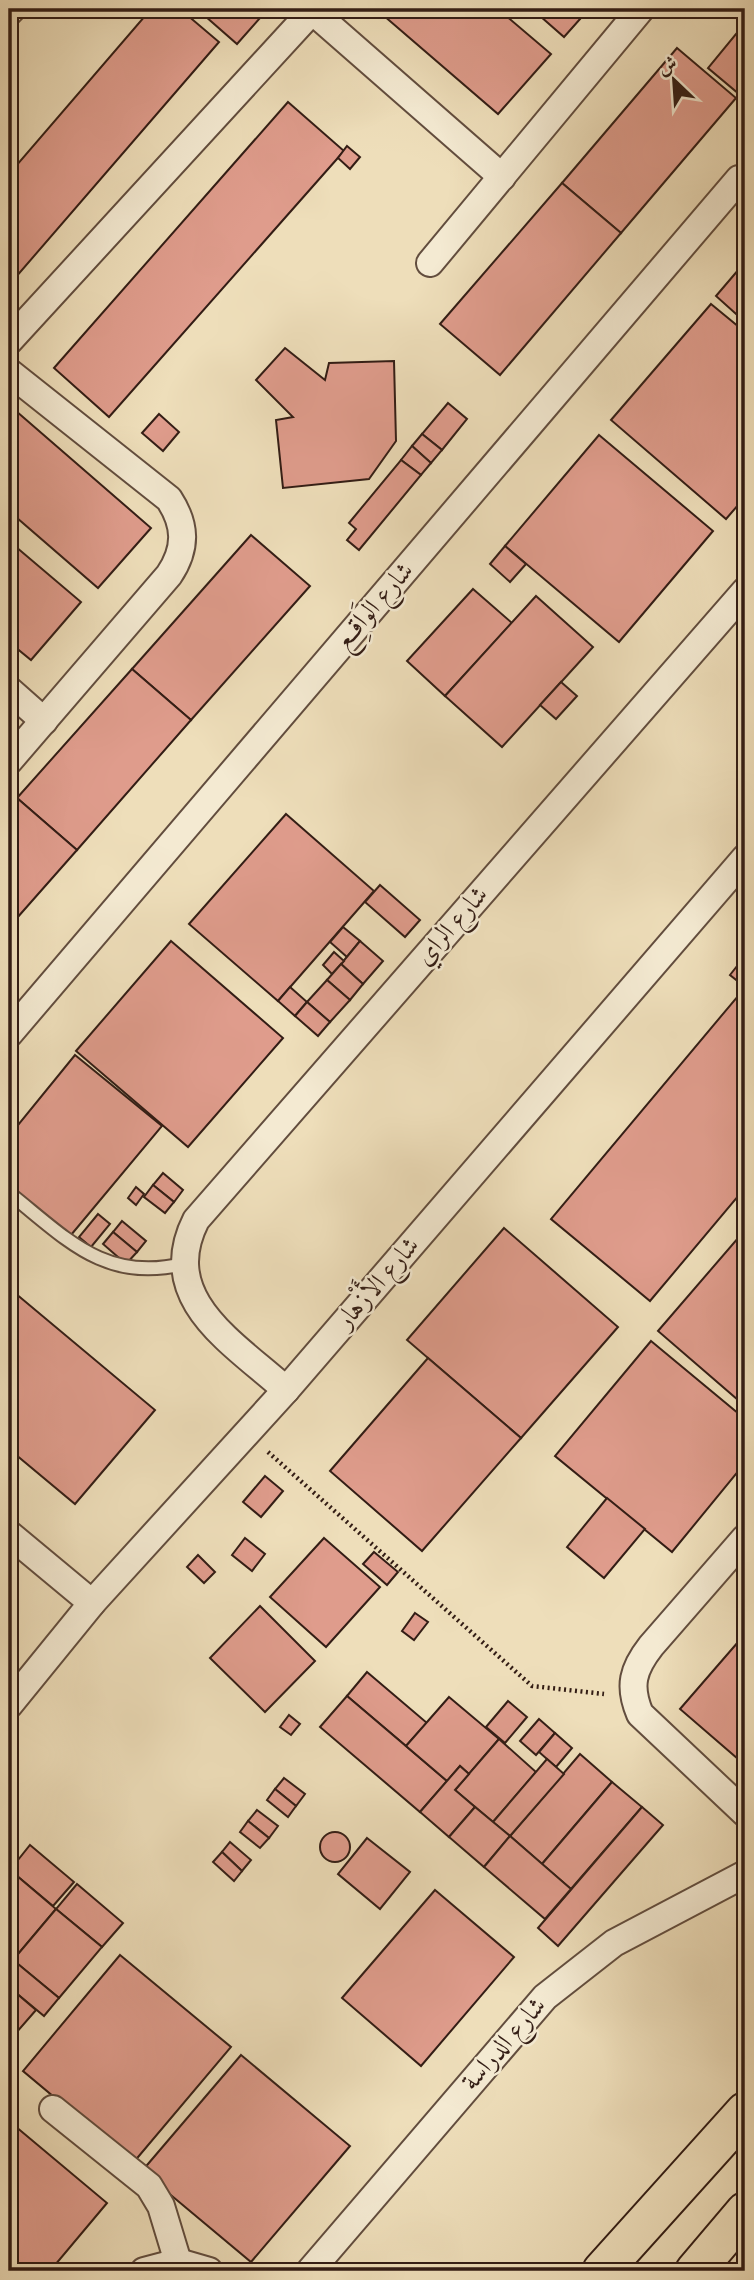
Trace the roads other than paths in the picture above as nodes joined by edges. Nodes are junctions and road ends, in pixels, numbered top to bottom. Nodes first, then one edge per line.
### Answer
1 (641, 9) edge
2 (311, 10) edge
3 (502, 177) junction
4 (739, 179) dead end
5 (430, 263) dead end
6 (9, 341) edge
7 (9, 372) edge
8 (744, 597) edge
9 (9, 690) edge
10 (44, 720) junction
11 (9, 761) edge
12 (745, 858) edge
13 (9, 1034) edge
14 (9, 1193) edge
15 (183, 1264) junction
16 (286, 1390) junction
17 (9, 1534) edge
18 (745, 1538) edge
19 (92, 1603) junction
20 (9, 1705) edge
21 (745, 1813) edge
22 (745, 1874) edge
23 (53, 2109) dead end
24 (745, 2112) edge
25 (745, 2212) edge
26 (178, 2262) junction
27 (144, 2271) edge
28 (209, 2271) edge
29 (310, 2271) edge
30 (602, 2271) edge
31 (695, 2271) edge

1 - 3 street
2 - 3 street
2 - 6 street
3 - 5 street
4 - 13 street, شارع الوَاقِع
7 - 10 street
8 - 15 street, شارع الراي
9 - 10 street
10 - 11 street
12 - 16 street, شارع الأَزْهار
14 - 15 lane
15 - 16 street
16 - 19 street, شارع الأَزْهار
17 - 19 street
18 - 21 street
19 - 20 street, شارع الأَزْهار
22 - 29 street, شارع الدراسة
23 - 26 street
24 - 30 main road
25 - 31 main road
26 - 27 street
26 - 28 street

